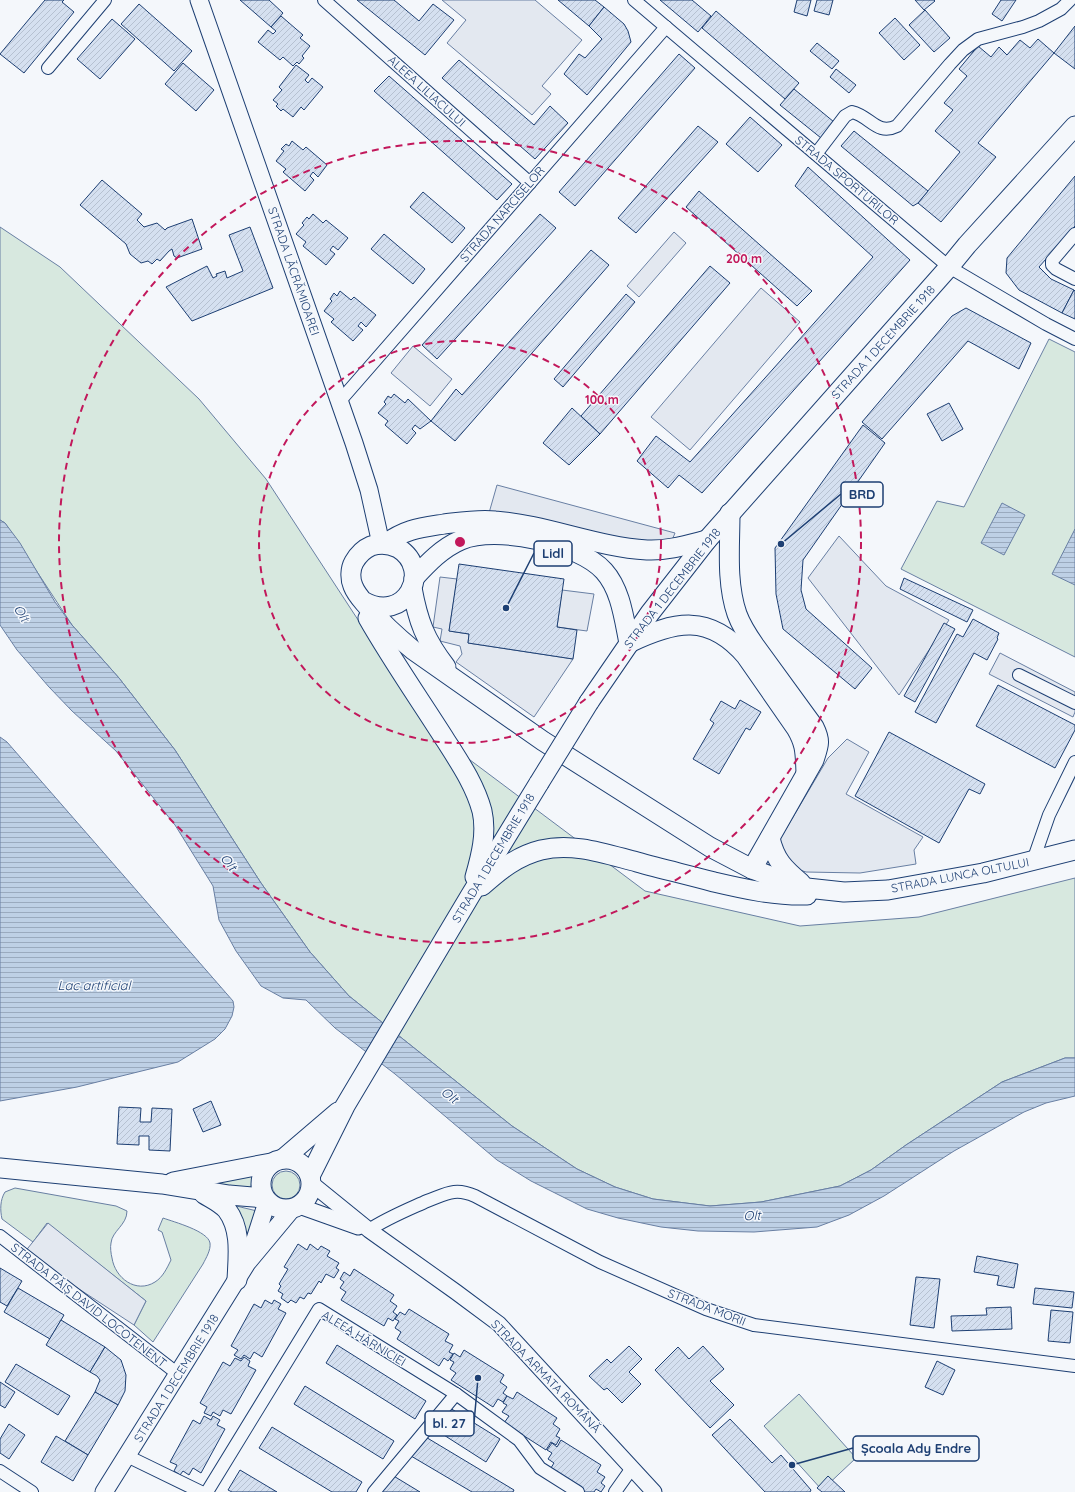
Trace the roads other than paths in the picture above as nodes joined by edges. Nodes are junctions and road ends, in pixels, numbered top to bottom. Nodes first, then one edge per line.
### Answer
1 (105, 0) edge
2 (199, 0) edge
3 (324, 0) edge
4 (634, 0) edge
5 (1070, 0) edge
6 (666, 27) junction
7 (48, 68) dead end
8 (1075, 126) edge
9 (816, 154) junction
10 (530, 183) junction
11 (1075, 234) edge
12 (949, 267) junction
13 (1075, 279) edge
14 (1075, 339) edge
15 (339, 402) junction
16 (730, 513) junction
17 (707, 540) junction
18 (383, 544) junction
19 (413, 583) junction
20 (359, 597) junction
21 (629, 643) junction
22 (1019, 675) dead end
23 (460, 683) junction
24 (1075, 703) edge
25 (1075, 762) edge
26 (806, 774) junction
27 (770, 838) junction
28 (1075, 850) edge
29 (1033, 861) junction
30 (752, 869) junction
31 (807, 888) junction
32 (844, 892) junction
33 (470, 896) junction
34 (345, 1106) junction
35 (277, 1161) junction
36 (0, 1168) edge
37 (311, 1180) junction
38 (162, 1184) junction
39 (197, 1191) junction
40 (266, 1200) junction
41 (296, 1208) junction
42 (369, 1230) junction
43 (0, 1236) edge
44 (247, 1263) junction
45 (237, 1280) junction
46 (1075, 1366) edge
47 (178, 1374) junction
48 (456, 1394) junction
49 (127, 1456) junction
50 (632, 1468) junction
51 (0, 1470) edge
52 (32, 1492) edge
53 (104, 1492) edge
54 (201, 1492) edge
55 (207, 1492) edge
56 (374, 1492) edge
57 (578, 1492) edge
58 (615, 1492) edge
59 (654, 1492) edge

1 - 7 street
2 - 15 main road, STRADA LĂCRĂMIOAREI
3 - 10 street, ALEEA LILIACULUI
4 - 6 street, STRADA SPORTURILOR
5 - 9 street
6 - 9 street, STRADA SPORTURILOR
6 - 10 street, STRADA NARCISELOR
8 - 12 main road, STRADA 1 DECEMBRIE 1918
9 - 12 street, STRADA SPORTURILOR
10 - 15 street, STRADA NARCISELOR
11 - 13 street
12 - 14 street, STRADA SPORTURILOR
12 - 16 main road, STRADA 1 DECEMBRIE 1918
15 - 18 main road, STRADA LĂCRĂMIOAREI
16 - 17 main road, STRADA 1 DECEMBRIE 1918
16 - 26 main road
17 - 18 main road
17 - 21 main road, STRADA 1 DECEMBRIE 1918
18 - 19 main road
18 - 20 main road
19 - 20 main road
19 - 21 main road
19 - 23 main road
20 - 23 main road
20 - 33 main road
21 - 26 main road
21 - 33 main road, STRADA 1 DECEMBRIE 1918, bridge
22 - 24 street
23 - 30 main road, STRADA LUNCA OLTULUI
25 - 29 street
26 - 27 main road
27 - 30 main road
27 - 31 main road
28 - 29 main road, STRADA LUNCA OLTULUI
29 - 32 main road, STRADA LUNCA OLTULUI
30 - 31 main road, STRADA LUNCA OLTULUI
31 - 32 main road, STRADA LUNCA OLTULUI
32 - 33 main road
33 - 34 main road, STRADA 1 DECEMBRIE 1918
34 - 35 main road, STRADA 1 DECEMBRIE 1918
34 - 37 main road, STRADA 1 DECEMBRIE 1918
35 - 37 main road
35 - 38 main road
35 - 40 main road
36 - 38 main road
37 - 41 main road
37 - 42 street, STRADA ARMATA ROMÂNĂ
38 - 39 main road
39 - 40 main road
39 - 45 main road
40 - 41 main road
40 - 44 main road, STRADA 1 DECEMBRIE 1918
41 - 42 street, STRADA ARMATA ROMÂNĂ
41 - 44 main road, STRADA 1 DECEMBRIE 1918
42 - 46 street, STRADA MORII
42 - 50 street, STRADA ARMATA ROMÂNĂ
43 - 47 street, STRADA PĂIȘ DAVID LOCOTENENT
44 - 45 main road, STRADA 1 DECEMBRIE 1918
45 - 47 main road, STRADA 1 DECEMBRIE 1918
47 - 49 main road, STRADA 1 DECEMBRIE 1918
48 - 55 street, ALEEA HĂRNICIEI
48 - 56 street
48 - 57 street, ALEEA HĂRNICIEI
49 - 53 main road, STRADA 1 DECEMBRIE 1918
49 - 54 street
50 - 58 street
50 - 59 street, STRADA ARMATA ROMÂNĂ
51 - 52 street

